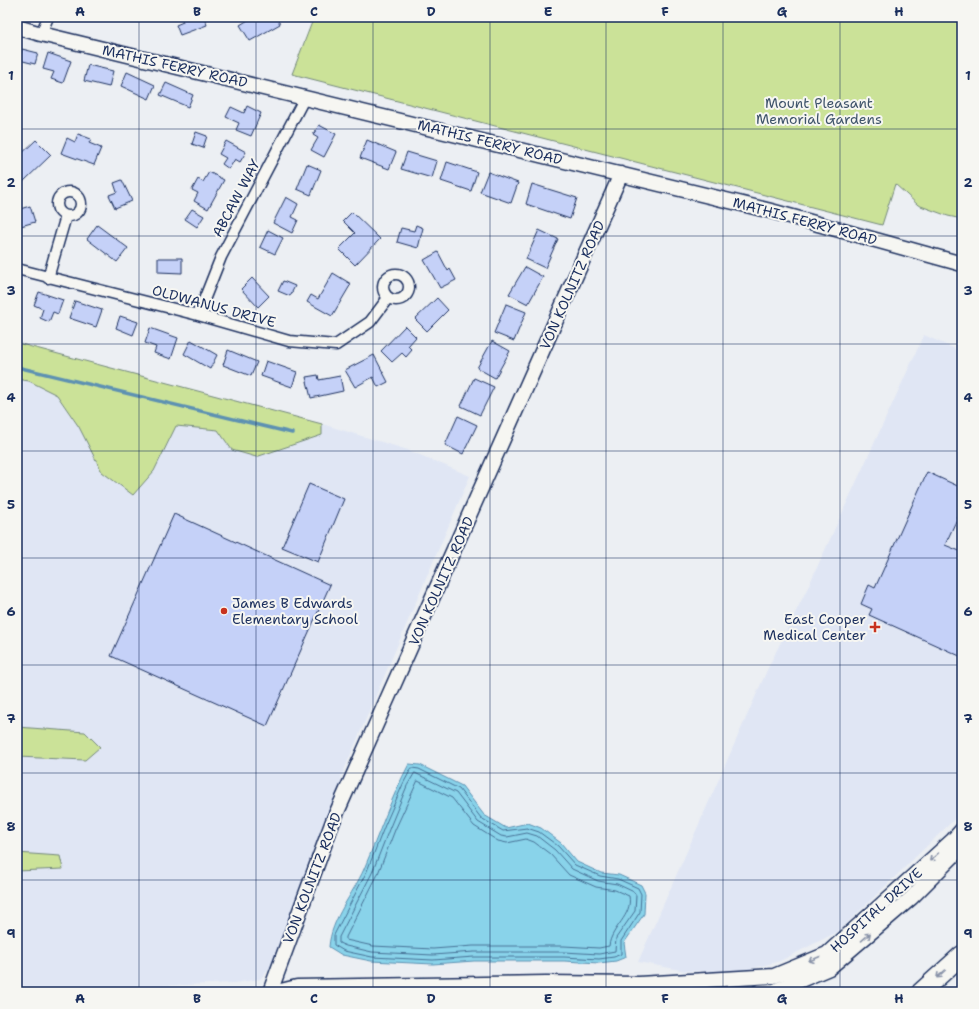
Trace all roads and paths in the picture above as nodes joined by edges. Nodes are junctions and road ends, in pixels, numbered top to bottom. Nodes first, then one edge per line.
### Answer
1 (48, 17) edge
2 (17, 27) edge
3 (41, 34) junction
4 (305, 97) junction
5 (621, 174) junction
6 (66, 216) dead end
7 (962, 264) edge
8 (17, 269) edge
9 (48, 278) junction
10 (388, 298) dead end
11 (198, 315) junction
12 (962, 830) edge
13 (962, 847) edge
14 (962, 955) edge
15 (270, 992) edge
16 (277, 992) edge
17 (759, 992) edge
18 (921, 992) edge

1 - 3 street
2 - 3 street, MATHIS FERRY ROAD
3 - 4 street, MATHIS FERRY ROAD
4 - 5 street, MATHIS FERRY ROAD
4 - 11 street, ABCAW WAY
5 - 7 street, MATHIS FERRY ROAD
5 - 15 street, VON KOLNITZ ROAD
6 - 9 street
8 - 9 street, OLDWANUS DRIVE
9 - 11 street, OLDWANUS DRIVE
10 - 11 street, OLDWANUS DRIVE
12 -> 16 street, HOSPITAL DRIVE
17 -> 13 street, HOSPITAL DRIVE
14 -> 18 highway

